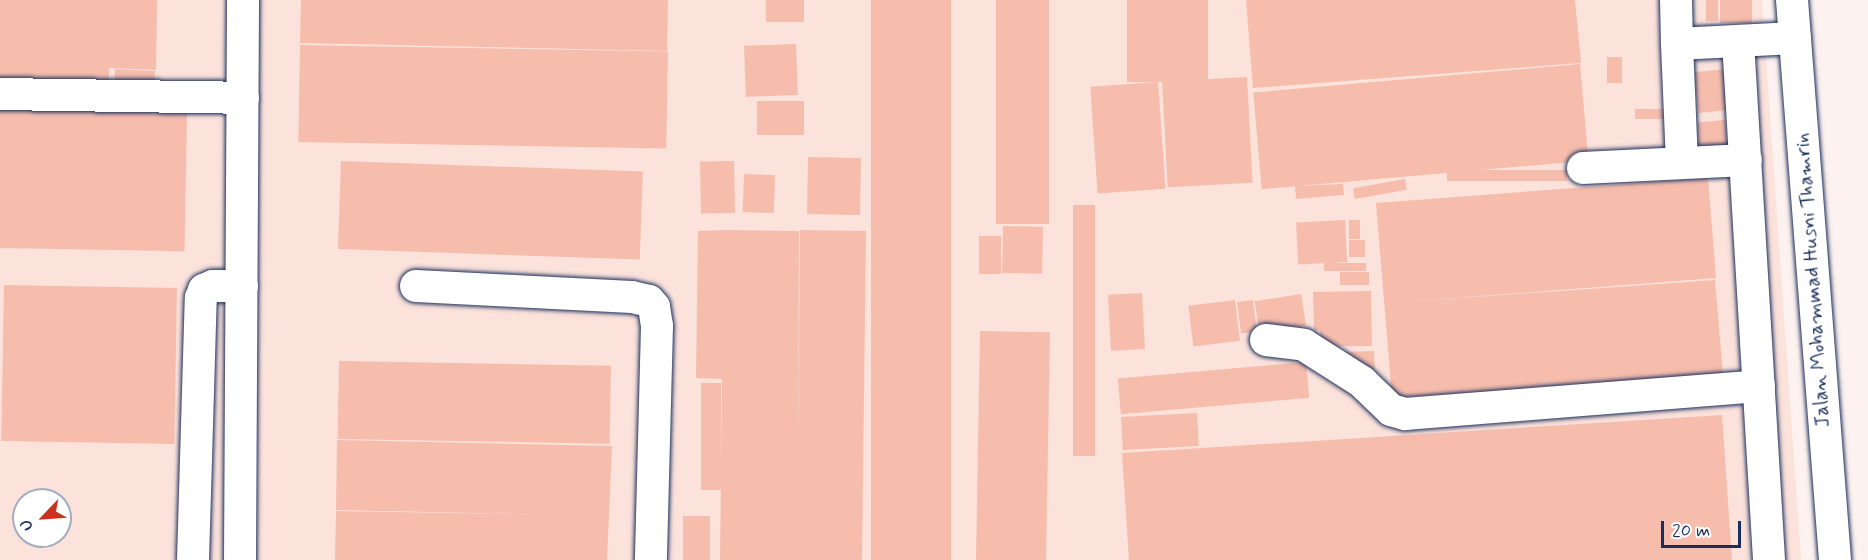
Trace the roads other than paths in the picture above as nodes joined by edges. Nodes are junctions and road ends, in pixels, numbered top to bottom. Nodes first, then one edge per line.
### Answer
1 (243, 0) edge
2 (1676, 0) edge
3 (1792, 0) edge
4 (1795, 38) junction
5 (1738, 41) junction
6 (1677, 44) junction
7 (0, 94) edge
8 (243, 98) junction
9 (1746, 160) junction
10 (1682, 163) junction
11 (1583, 168) dead end
12 (242, 286) junction
13 (416, 286) dead end
14 (1266, 340) dead end
15 (1759, 386) junction
16 (193, 560) edge
17 (240, 560) edge
18 (651, 560) edge
19 (1769, 560) edge
20 (1835, 560) edge

1 - 8 street
2 - 6 street
3 - 4 street, Jalan Mohammad Husni Thamrin
4 - 5 street
4 - 20 street, Jalan Mohammad Husni Thamrin
5 - 6 street
5 - 9 street
6 - 10 street
7 - 8 street
8 - 12 street
9 - 10 street
9 - 15 street
10 - 11 street
12 - 16 street
12 - 17 street
13 - 18 street
14 - 15 street
15 - 19 street

